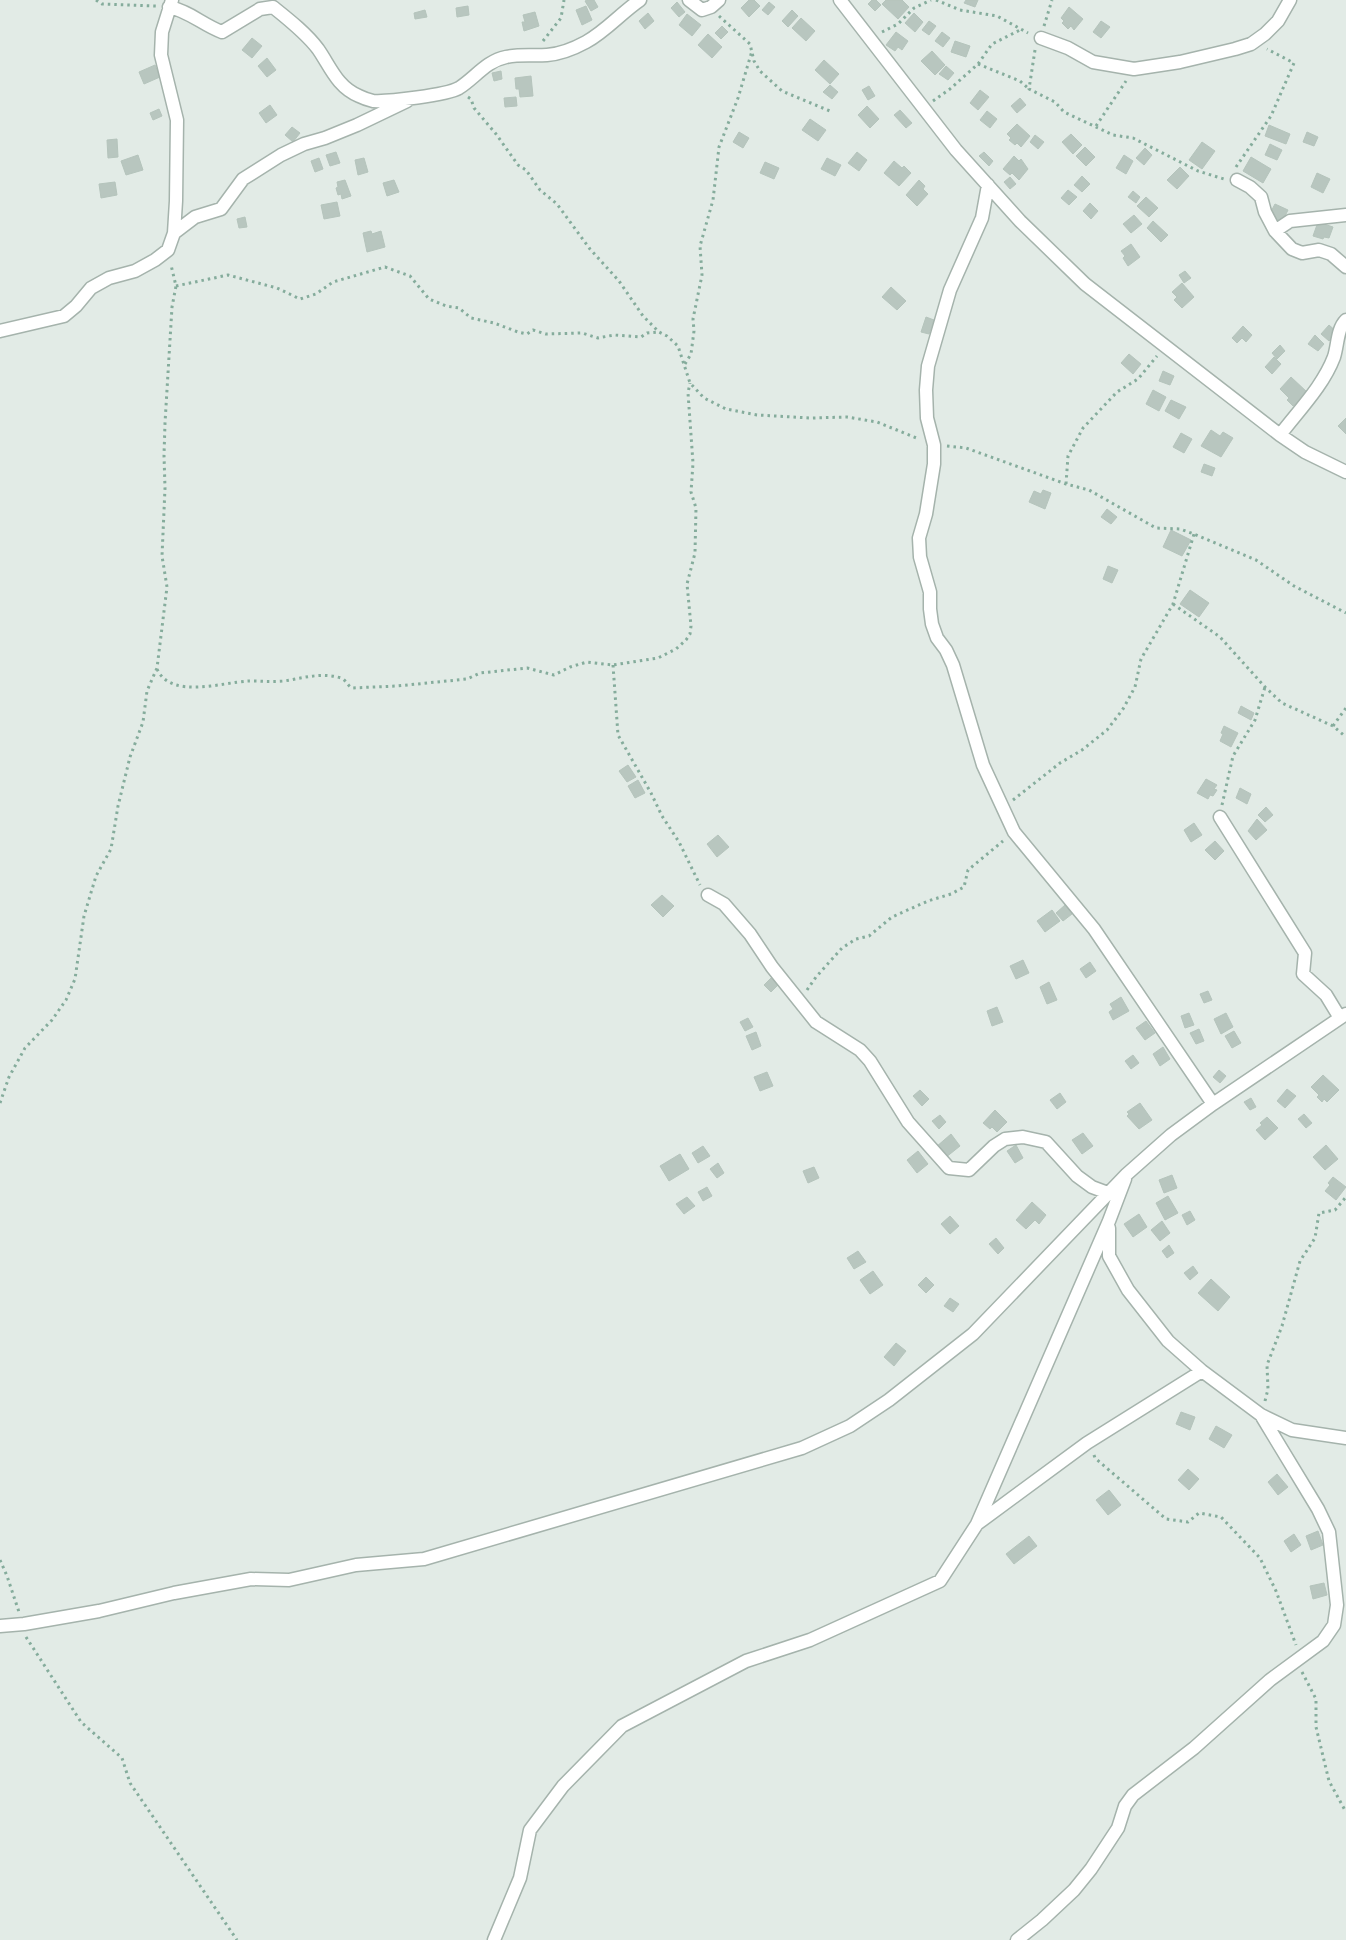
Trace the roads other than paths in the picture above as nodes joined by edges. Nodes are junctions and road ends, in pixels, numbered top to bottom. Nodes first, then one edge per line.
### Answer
1 (640, 0) edge
2 (689, 0) edge
3 (719, 0) edge
4 (840, 0) edge
5 (1290, 0) edge
6 (171, 3) edge
7 (1041, 38) road end
8 (413, 98) junction
9 (1232, 175) road end
10 (988, 185) junction
11 (1346, 215) edge
12 (1275, 230) junction
13 (174, 233) junction
14 (1346, 267) edge
15 (1346, 320) edge
16 (0, 331) edge
17 (1280, 435) junction
18 (1346, 472) edge
19 (1220, 817) road end
20 (708, 895) road end
21 (1343, 1016) edge
22 (1213, 1104) junction
23 (1126, 1174) junction
24 (1108, 1193) junction
25 (1109, 1220) junction
26 (1202, 1371) junction
27 (1261, 1414) junction
28 (1346, 1438) edge
29 (977, 1524) junction
30 (0, 1626) edge
31 (494, 1940) edge
32 (1017, 1940) edge

1 - 8 street
2 - 3 street
4 - 10 street
5 - 7 street
6 - 8 street
6 - 13 street
8 - 13 street
9 - 12 street
10 - 17 street
10 - 22 street
11 - 12 street
12 - 14 street
13 - 16 street
15 - 17 street
17 - 18 street
19 - 21 street
20 - 24 street
21 - 22 street
22 - 23 street
23 - 24 street
23 - 25 street
24 - 30 street
25 - 26 street
25 - 29 street
26 - 27 street
26 - 29 street
27 - 28 street
27 - 32 street
29 - 31 street

